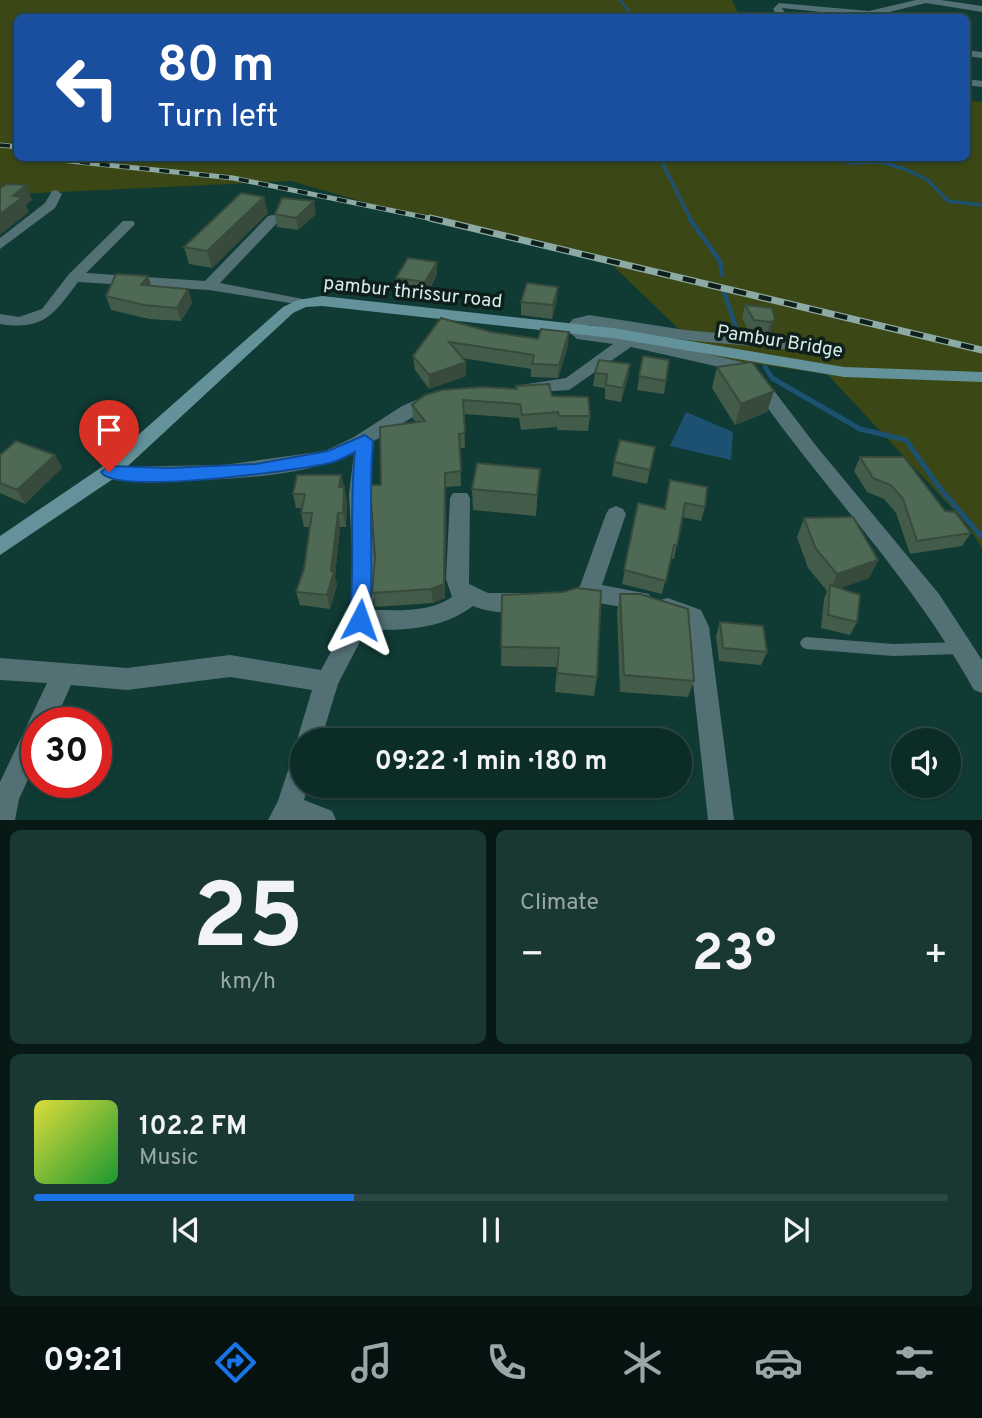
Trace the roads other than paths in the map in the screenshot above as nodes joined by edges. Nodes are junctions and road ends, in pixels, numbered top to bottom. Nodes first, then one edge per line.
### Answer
1 (925, 0) edge
2 (963, 7) junction
3 (982, 9) edge
4 (781, 14) edge
5 (872, 14) joint
6 (964, 14) edge
7 (56, 194) dead end
8 (273, 219) edge
9 (128, 224) dead end
10 (0, 244) edge
11 (74, 277) junction
12 (209, 286) junction
13 (303, 303) junction
14 (0, 319) edge
15 (573, 328) junction
16 (628, 341) junction
17 (837, 349) dead end
18 (982, 377) edge
19 (512, 389) edge
20 (450, 394) edge
21 (365, 441) junction
22 (109, 472) junction
23 (460, 498) dead end
24 (616, 514) dead end
25 (0, 547) edge
26 (589, 592) junction
27 (469, 597) junction
28 (360, 620) junction
29 (806, 643) dead end
30 (964, 648) junction
31 (0, 668) edge
32 (64, 674) junction
33 (327, 681) junction
34 (982, 682) edge
35 (49, 707) edge
36 (313, 728) edge
37 (21, 765) edge
38 (285, 813) edge
39 (1, 820) edge
40 (323, 820) edge
41 (721, 820) edge

1 - 2 street
1 - 5 street
2 - 3 street
2 - 6 street
4 - 5 street
7 - 10 street
8 - 12 street
9 - 11 street
11 - 12 street
11 - 14 street
12 - 13 street
13 - 15 main road, pambur thrissur road
13 - 22 main road, pambur thrissur road
15 - 16 street
15 - 17 street
15 - 18 main road, Pambur Bridge
16 - 19 street
16 - 30 street
20 - 21 street
21 - 22 street
21 - 28 street
22 - 25 main road, pambur thrissur road
23 - 27 street
24 - 26 street
26 - 27 street
26 - 41 street
27 - 28 street
28 - 33 street
29 - 30 lane
30 - 34 street
31 - 32 street
32 - 33 street
32 - 35 street
33 - 36 street
37 - 39 street
38 - 40 street

